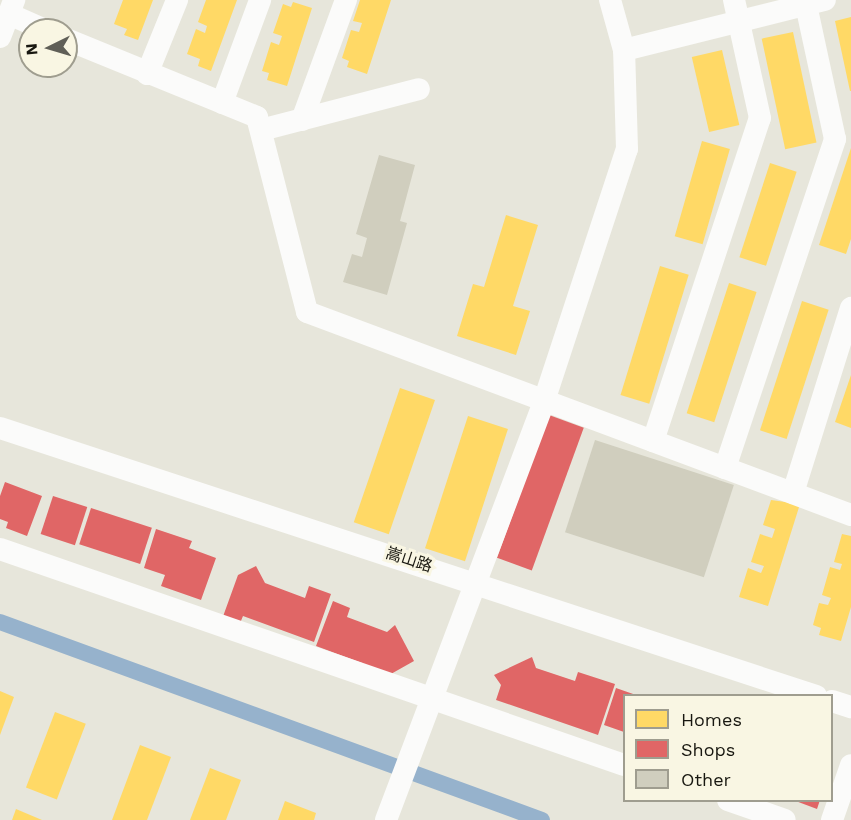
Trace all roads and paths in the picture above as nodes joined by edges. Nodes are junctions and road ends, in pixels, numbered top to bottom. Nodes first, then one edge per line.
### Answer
1 (177, 0) edge
2 (260, 0) edge
3 (346, 0) edge
4 (610, 0) edge
5 (812, 2) edge
6 (11, 7) edge
7 (736, 11) edge
8 (27, 18) edge
9 (0, 37) edge
10 (78, 44) edge
11 (624, 50) junction
12 (147, 74) junction
13 (419, 89) dead end
14 (222, 103) junction
15 (302, 120) junction
16 (261, 130) junction
17 (851, 308) edge
18 (544, 401) junction
19 (0, 428) edge
20 (653, 441) junction
21 (725, 468) junction
22 (793, 493) junction
23 (851, 515) edge
24 (0, 549) edge
25 (476, 582) junction
26 (810, 694) edge
27 (432, 698) junction
28 (833, 702) edge
29 (851, 707) edge
30 (623, 765) edge
31 (851, 765) edge
32 (731, 802) edge
33 (386, 820) edge
34 (785, 820) edge
35 (832, 820) edge

1 - 12 street
2 - 14 street
3 - 15 street
4 - 11 street
5 - 7 street
5 - 21 street
6 - 8 street
6 - 9 street
7 - 11 street
7 - 20 street
10 - 12 street
11 - 18 street
12 - 14 street
13 - 15 street
14 - 16 street
15 - 16 street
16 - 18 street
17 - 22 street
18 - 20 street
18 - 25 street
19 - 25 street, 嵩山路
20 - 21 street
21 - 22 street
22 - 23 street
24 - 27 street
25 - 26 street, 嵩山路
25 - 27 street
27 - 30 street
27 - 33 street
28 - 29 street
31 - 35 street
32 - 34 street

